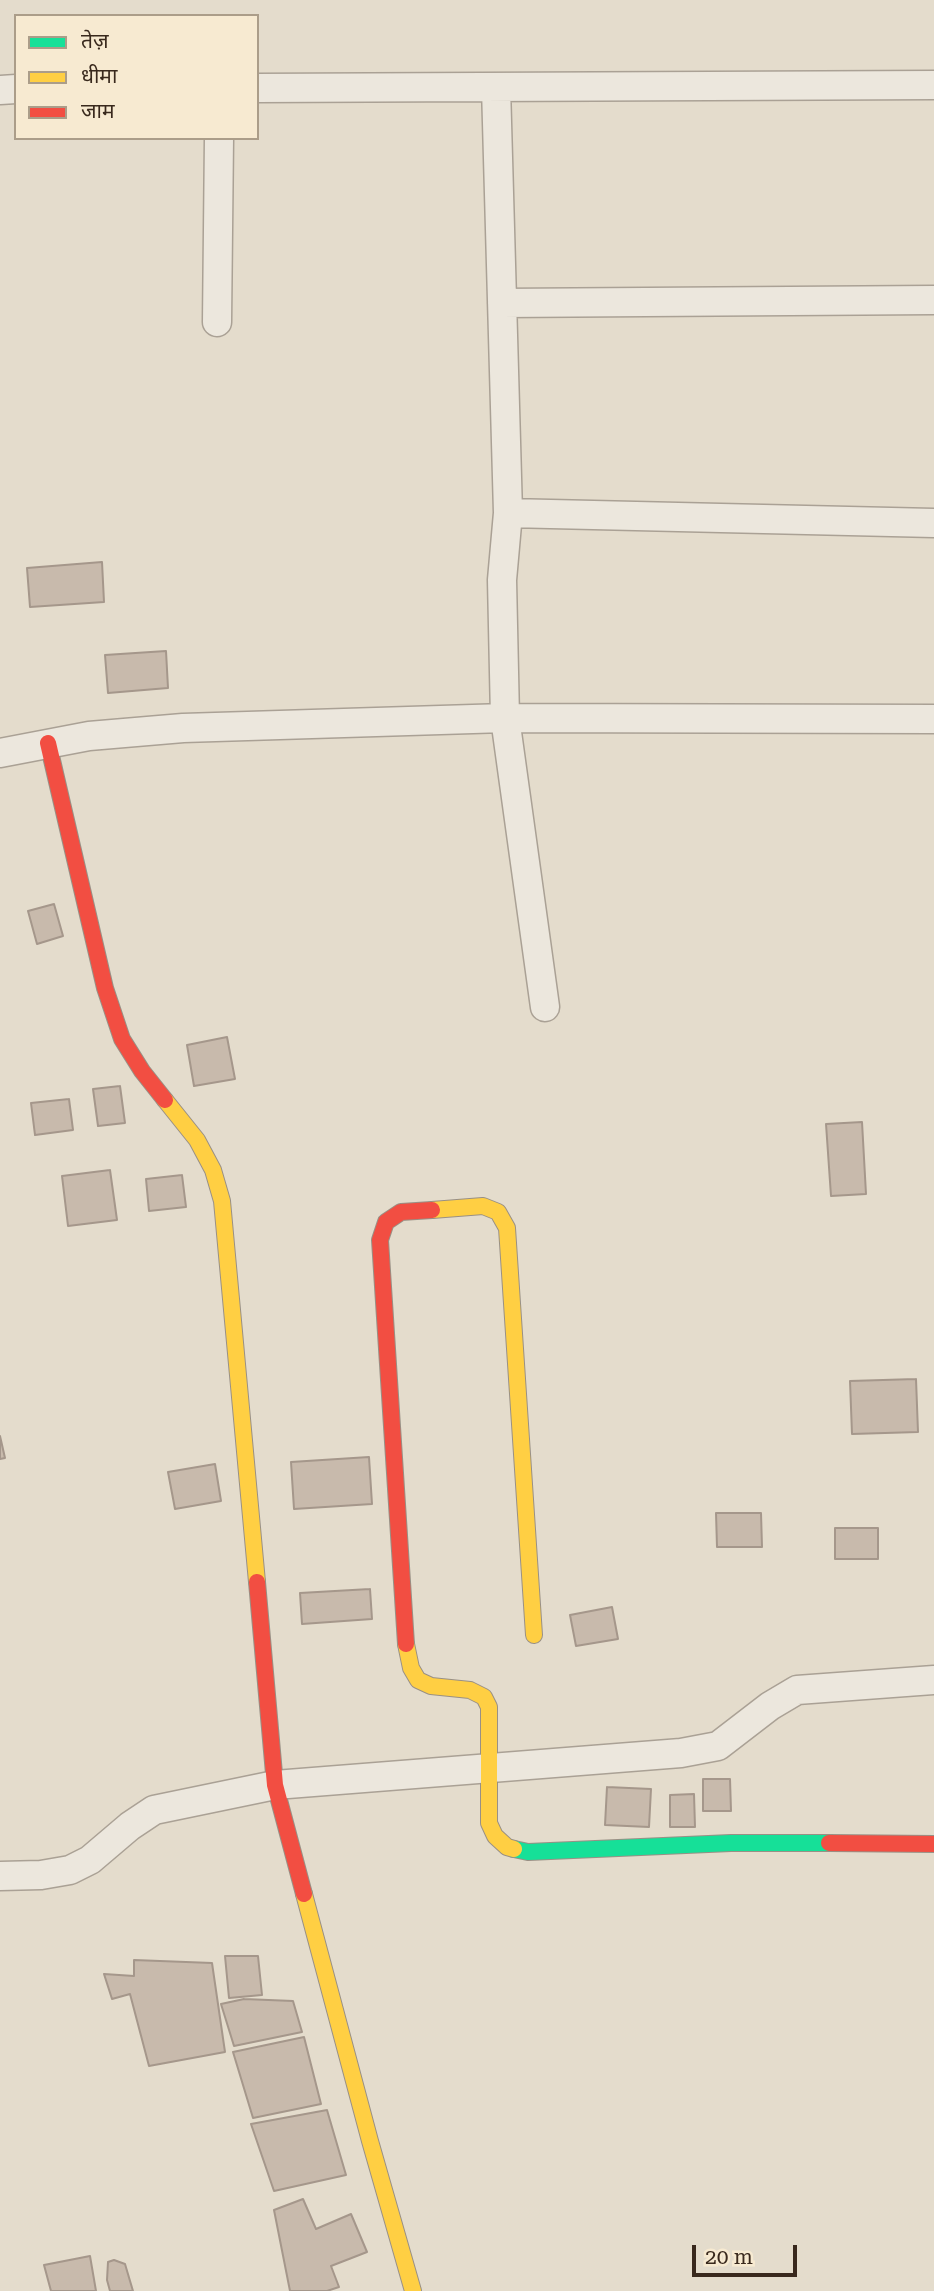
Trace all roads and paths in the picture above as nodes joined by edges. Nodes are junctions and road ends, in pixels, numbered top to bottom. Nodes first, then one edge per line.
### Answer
1 (934, 85) edge
2 (496, 87) junction
3 (259, 88) edge
4 (219, 140) edge
5 (934, 300) edge
6 (502, 303) junction
7 (217, 322) dead end
8 (508, 513) junction
9 (934, 523) edge
10 (505, 718) junction
11 (934, 719) edge
12 (48, 743) junction
13 (0, 753) edge
14 (545, 1007) dead end
15 (534, 1635) dead end
16 (934, 1681) edge
17 (488, 1769) junction
18 (275, 1785) junction
19 (934, 1844) edge
20 (0, 1876) edge
21 (413, 2291) edge

1 - 2 street
2 - 3 street
2 - 6 street
4 - 7 street
5 - 6 street
6 - 8 street
8 - 9 street
8 - 10 street
10 - 11 street
10 - 12 street
10 - 14 street
12 - 13 street
12 - 18 street
15 - 17 street
16 - 17 street
17 - 18 street
17 - 19 street
18 - 20 street
18 - 21 street

